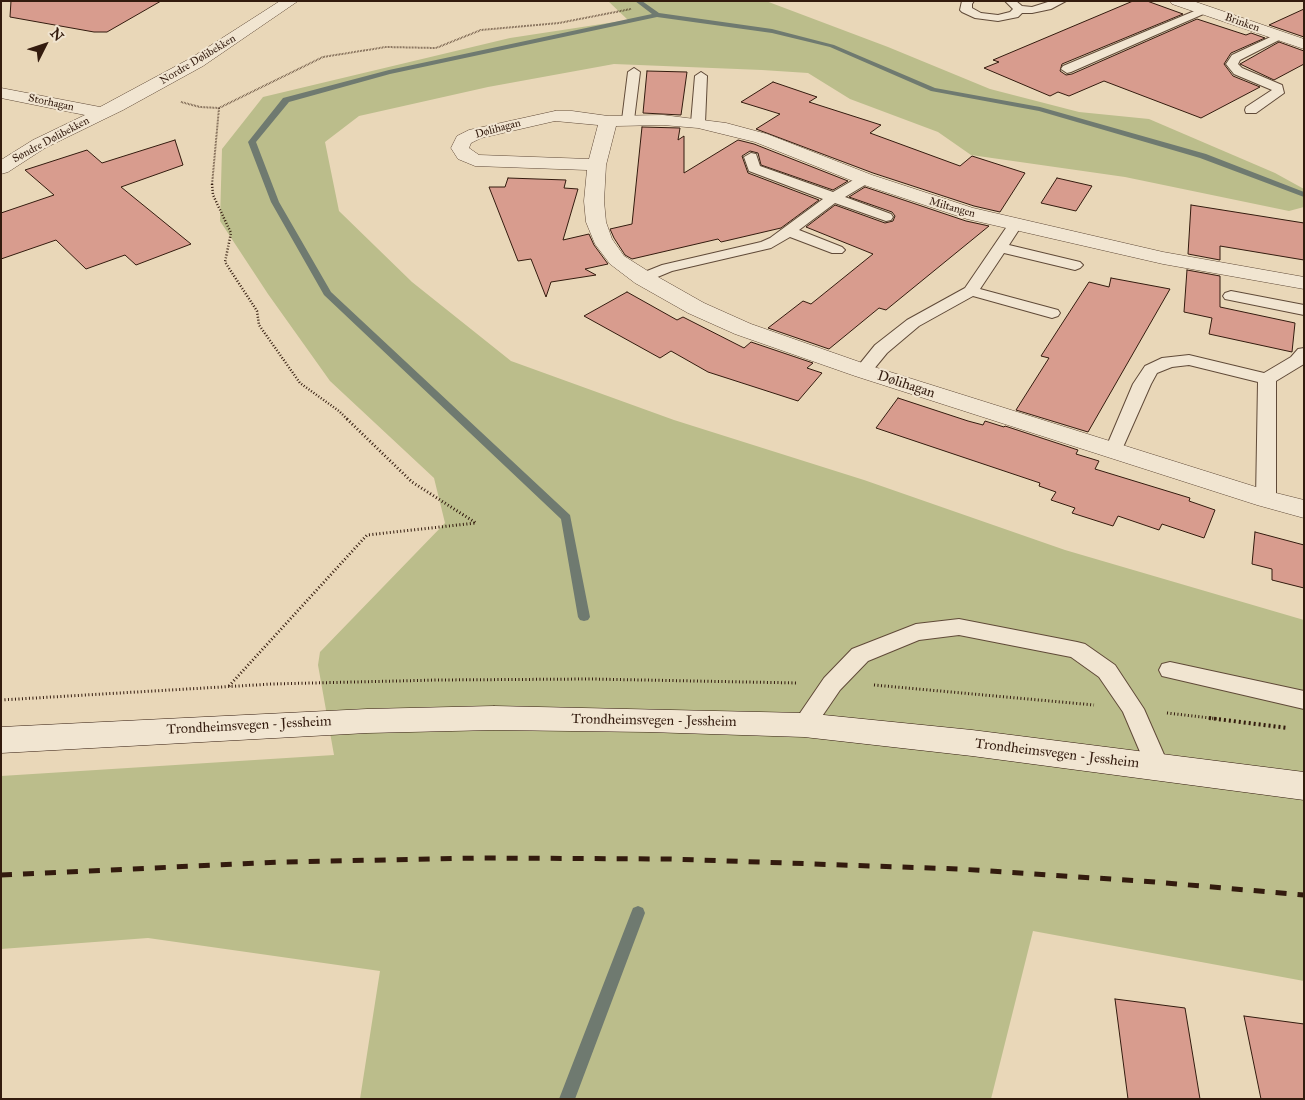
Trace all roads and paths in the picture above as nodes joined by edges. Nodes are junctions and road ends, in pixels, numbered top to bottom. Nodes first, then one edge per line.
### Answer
1 (291, 1) edge
2 (969, 1) edge
3 (1008, 1) edge
4 (1060, 1) edge
5 (1181, 2) edge
6 (632, 9) dead end
7 (1019, 9) junction
8 (1204, 10) junction
9 (1279, 36) junction
10 (1304, 44) edge
11 (1067, 69) dead end
12 (634, 72) dead end
13 (701, 76) dead end
14 (1, 94) edge
15 (178, 101) dead end
16 (219, 108) junction
17 (1251, 110) dead end
18 (100, 113) junction
19 (618, 121) junction
20 (698, 123) junction
21 (751, 157) dead end
22 (597, 165) junction
23 (1, 168) edge
24 (865, 179) junction
25 (832, 198) junction
26 (886, 217) dead end
27 (1015, 225) junction
28 (788, 231) junction
29 (1000, 247) junction
30 (837, 250) dead end
31 (1075, 265) dead end
32 (643, 278) junction
33 (1304, 283) edge
34 (970, 291) junction
35 (1231, 296) dead end
36 (1304, 310) edge
37 (1052, 312) dead end
38 (1304, 353) edge
39 (863, 371) junction
40 (1267, 379) junction
41 (1114, 450) junction
42 (1266, 499) junction
43 (1304, 509) edge
44 (1170, 670) dead end
45 (229, 686) dead end
46 (1304, 700) edge
47 (804, 725) junction
48 (1, 740) edge
49 (1157, 766) junction
50 (1304, 786) edge

1 - 18 street, Nordre Dølibekken
2 - 7 lane
3 - 7 lane
4 - 7 lane
5 - 8 street, Brinken
6 - 16 path
8 - 9 street, Brinken
8 - 11 lane
9 - 10 street, Brinken
9 - 17 lane
12 - 19 lane
13 - 20 lane
14 - 18 street, Storhagan
15 - 16 path
16 - 45 path
18 - 23 street, Søndre Dølibekken
19 - 20 street, Miltangen
19 - 22 street, Dølihagan
19 - 22 street, Dølihagan
20 - 24 street, Miltangen
21 - 25 lane
22 - 32 street, Dølihagan
24 - 25 lane
24 - 27 street, Miltangen
25 - 26 lane
25 - 28 lane
27 - 29 lane
27 - 33 street, Miltangen
28 - 30 lane
28 - 32 lane
29 - 31 lane
29 - 34 lane
32 - 39 street, Dølihagan
34 - 37 lane
34 - 39 lane
35 - 36 lane
38 - 40 lane
39 - 41 street, Dølihagan
40 - 41 lane
40 - 42 lane
41 - 42 street, Dølihagan
42 - 43 street, Dølihagan
44 - 46 lane
47 - 48 street, Trondheimsvegen - Jessheim
47 - 49 street, Trondheimsvegen - Jessheim
47 - 49 lane
49 - 50 street, Trondheimsvegen - Jessheim

